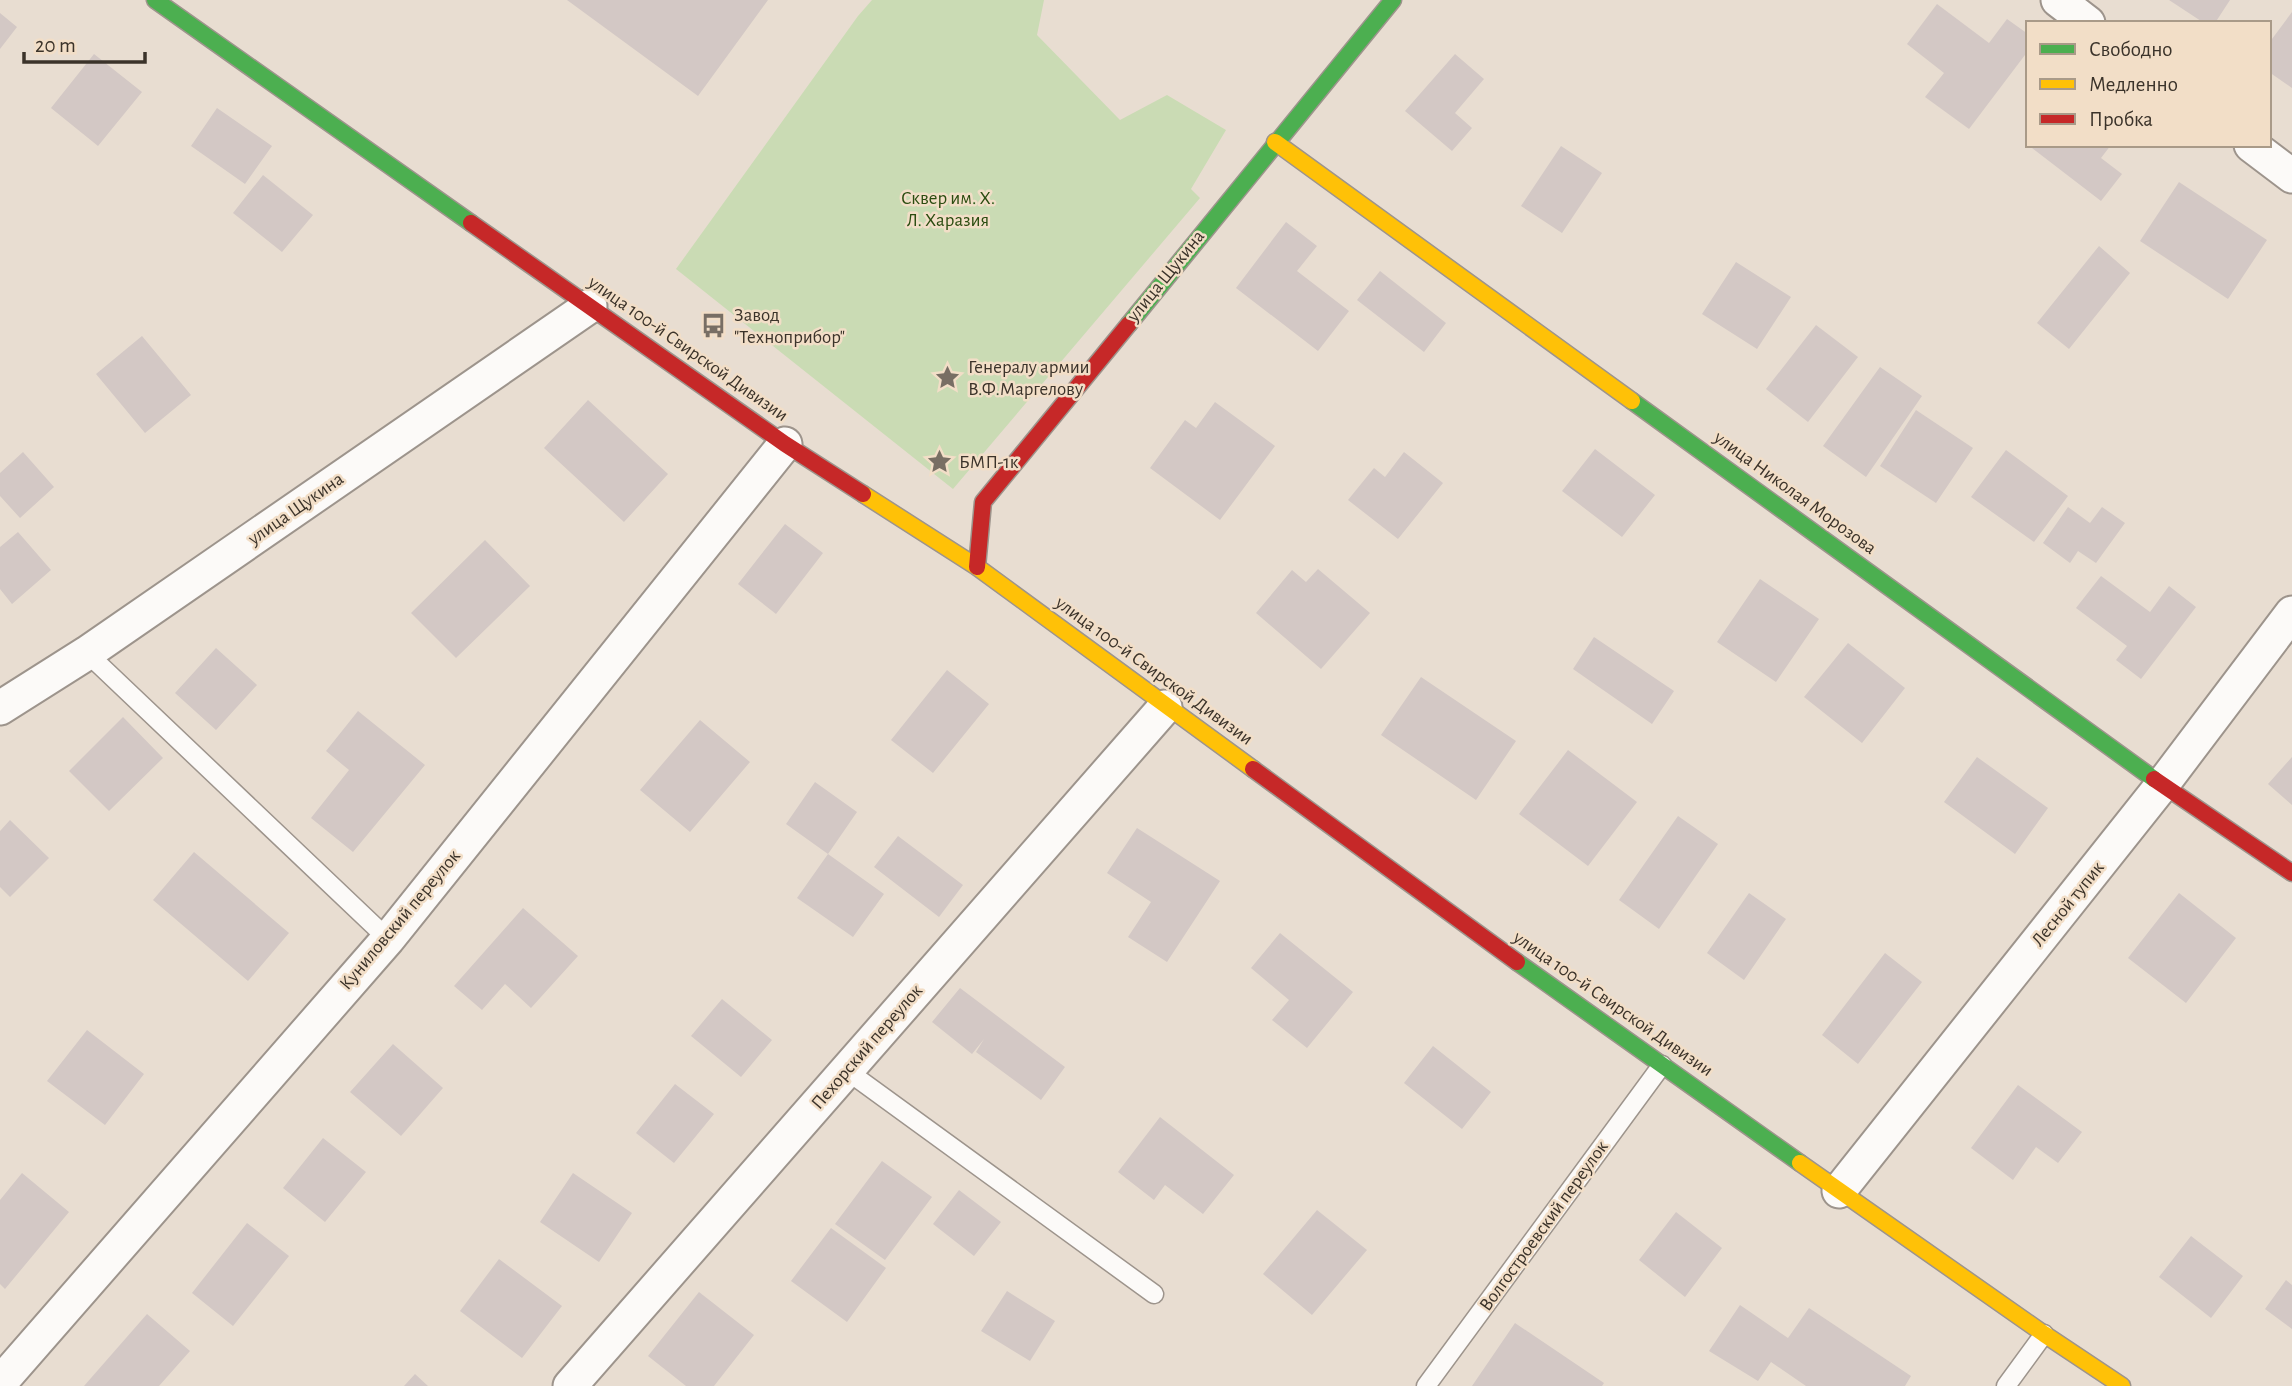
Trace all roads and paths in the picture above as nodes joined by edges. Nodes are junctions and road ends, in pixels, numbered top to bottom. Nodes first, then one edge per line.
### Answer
1 (155, 0) edge
2 (1393, 0) edge
3 (2058, 0) edge
4 (2085, 21) edge
5 (1275, 142) junction
6 (2255, 147) edge
7 (2292, 176) edge
8 (590, 306) junction
9 (785, 444) junction
10 (977, 568) junction
11 (2292, 613) edge
12 (87, 653) junction
13 (1165, 707) junction
14 (0, 708) edge
15 (2162, 785) junction
16 (2292, 873) edge
17 (388, 939) junction
18 (1662, 1065) junction
19 (846, 1070) junction
20 (1839, 1191) junction
21 (1154, 1294) dead end
22 (2044, 1334) junction
23 (0, 1383) edge
24 (570, 1386) edge
25 (1426, 1386) edge
26 (2006, 1386) edge
27 (2122, 1386) edge

1 - 8 main road, улица 100-й Свирской Дивизии
2 - 5 main road, улица Щукина
3 - 4 street
5 - 10 main road, улица Щукина
5 - 15 main road, улица Николая Морозова
6 - 7 street
8 - 9 main road, улица 100-й Свирской Дивизии
8 - 12 street, улица Щукина
9 - 10 main road, улица 100-й Свирской Дивизии
9 - 17 street, Куниловский переулок
10 - 13 main road, улица 100-й Свирской Дивизии
11 - 15 street, Лесной тупик
12 - 14 street, улица Щукина
12 - 17 lane
13 - 18 main road, улица 100-й Свирской Дивизии
13 - 19 street, Пехорский переулок
15 - 16 main road, улица Николая Морозова
15 - 20 street, Лесной тупик
17 - 23 street, Куниловский переулок
18 - 20 main road, улица 100-й Свирской Дивизии
18 - 25 lane, Волгостроевский переулок
19 - 21 lane
19 - 24 street, Пехорский переулок
20 - 22 main road, улица 100-й Свирской Дивизии
22 - 26 lane
22 - 27 main road, улица 100-й Свирской Дивизии

